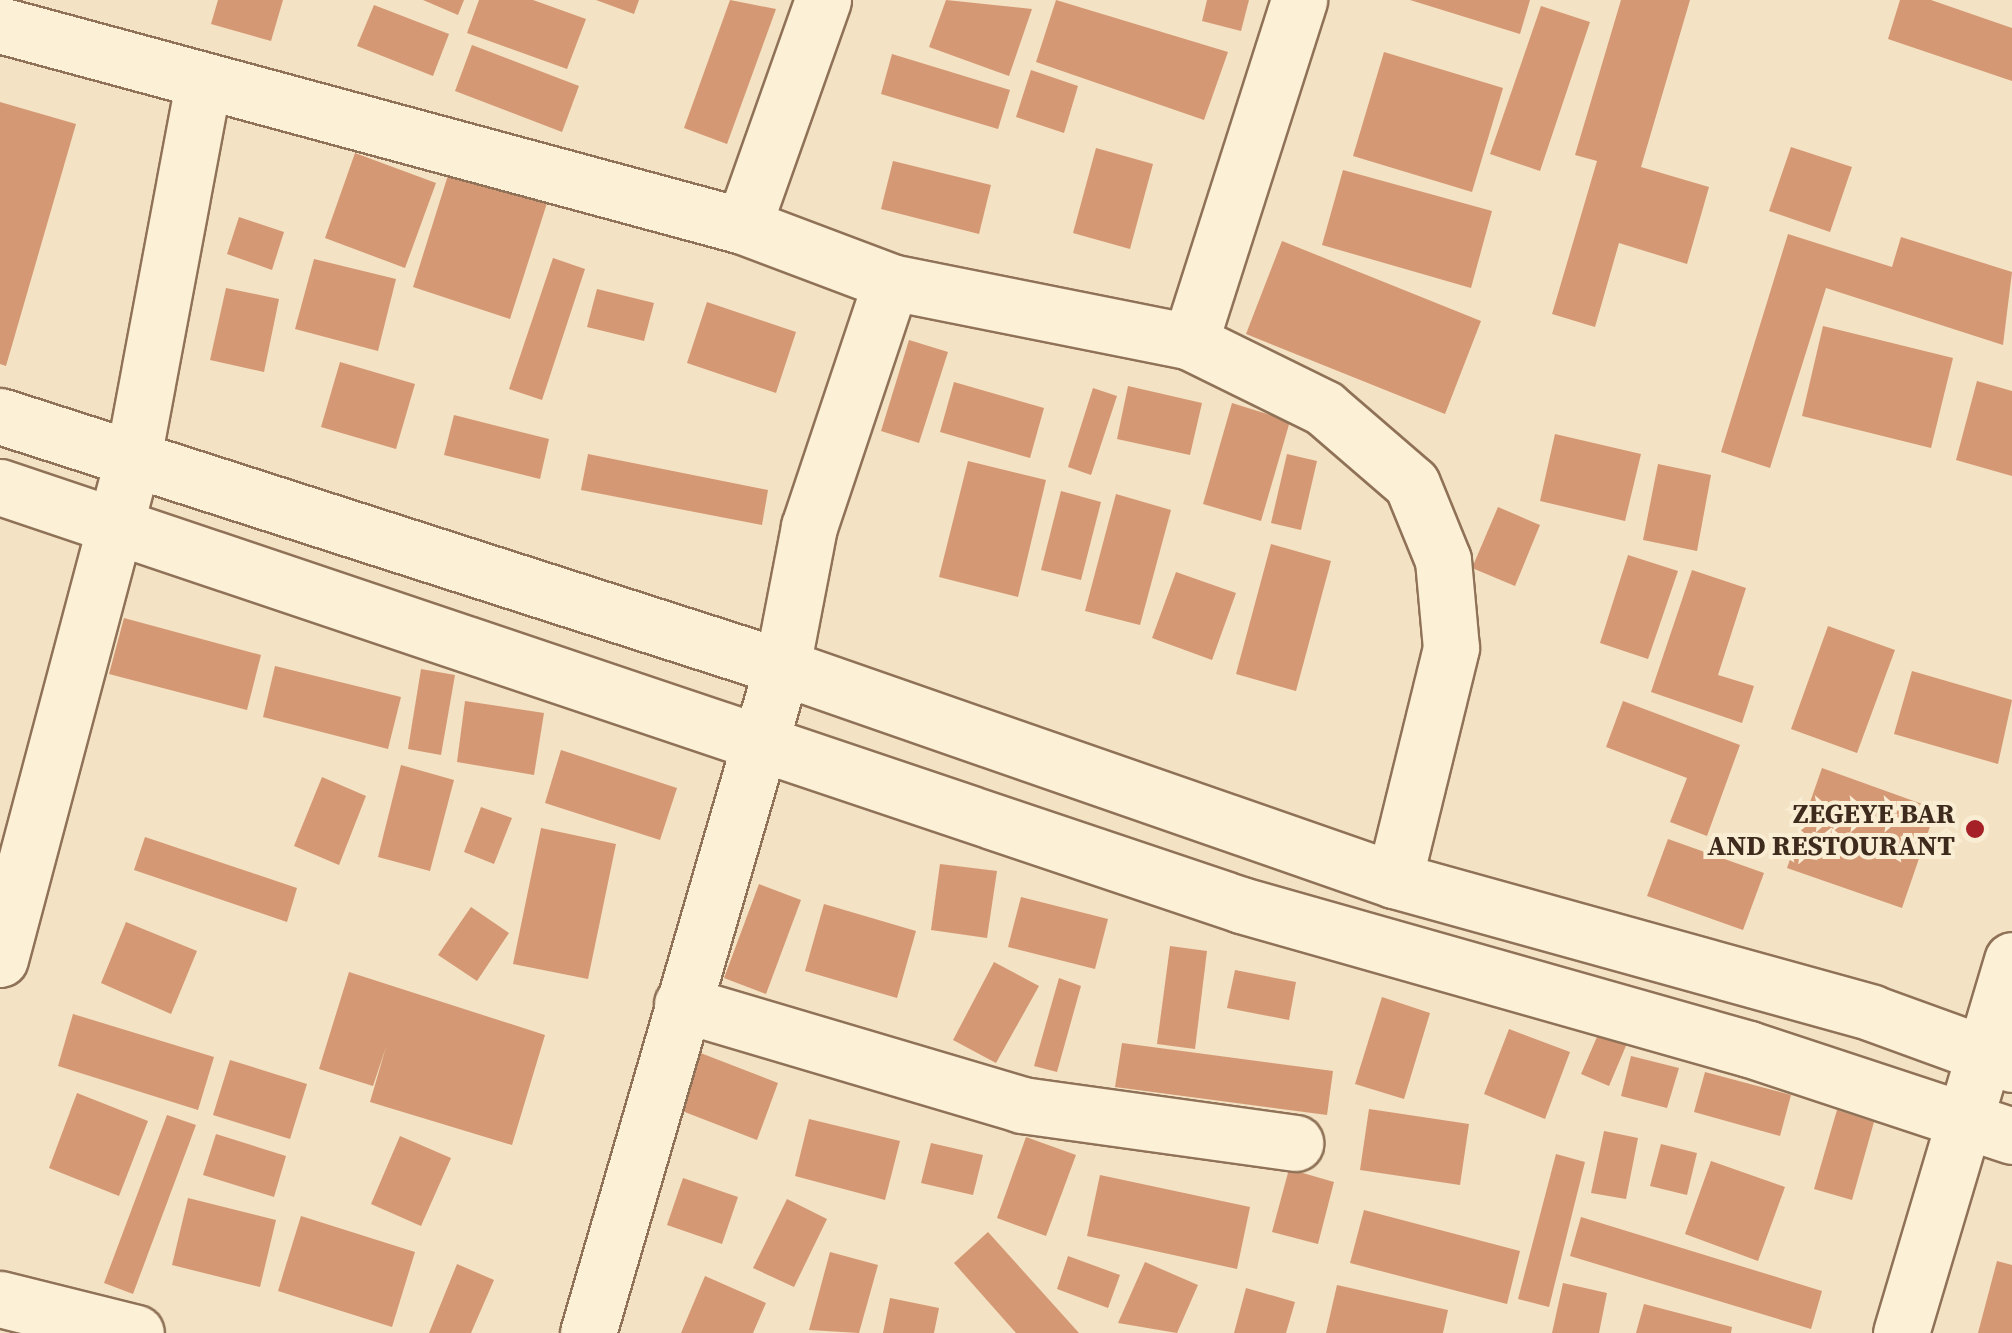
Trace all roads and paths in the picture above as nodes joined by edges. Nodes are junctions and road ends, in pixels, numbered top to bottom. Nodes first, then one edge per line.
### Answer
1 (823, 0) edge
2 (1299, 0) edge
3 (0, 25) edge
4 (204, 83) junction
5 (742, 226) junction
6 (891, 282) junction
7 (1190, 342) junction
8 (0, 416) edge
9 (132, 458) junction
10 (0, 488) edge
11 (114, 525) junction
12 (782, 667) junction
13 (760, 744) junction
14 (1394, 880) junction
15 (0, 960) edge
16 (2012, 960) edge
17 (682, 1004) junction
18 (1998, 1060) edge
19 (1988, 1129) edge
20 (1295, 1143) dead end
21 (0, 1298) edge
22 (136, 1333) edge
23 (588, 1333) edge
24 (1901, 1333) edge

1 - 5 street
2 - 7 street
3 - 4 street
4 - 5 street
4 - 9 street
5 - 6 street
6 - 7 street
6 - 12 street
7 - 14 street
8 - 9 street
9 - 11 street
9 - 12 street
10 - 11 street
11 - 13 street
11 - 15 street
12 - 13 street
12 - 14 street
13 - 17 street
13 - 19 street
14 - 18 street
16 - 18 street
17 - 20 street
17 - 23 street
18 - 19 street
19 - 24 street
21 - 22 street

